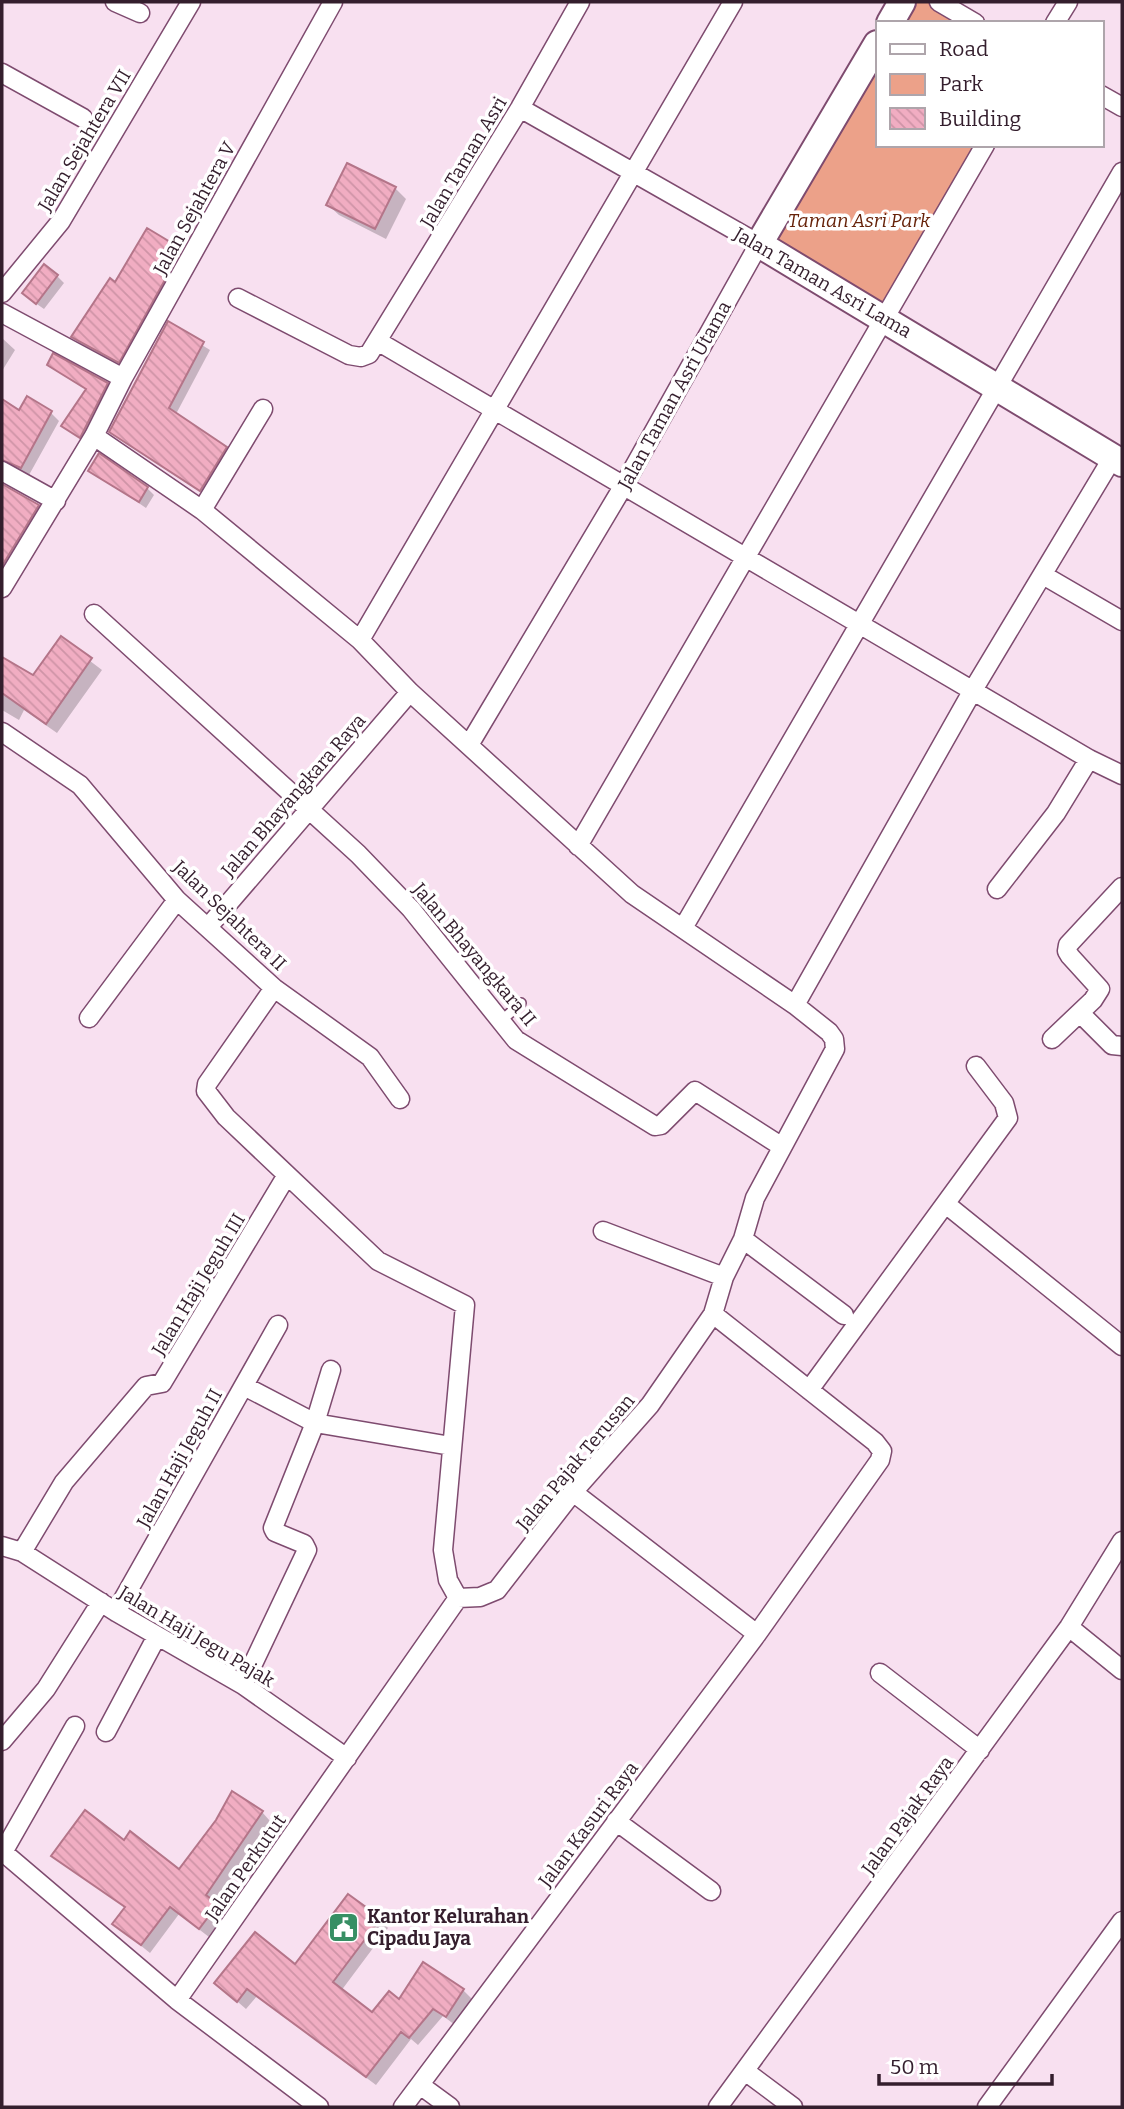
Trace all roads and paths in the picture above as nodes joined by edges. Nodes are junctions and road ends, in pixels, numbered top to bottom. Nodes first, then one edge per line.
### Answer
1 (115, 2) edge
2 (191, 2) edge
3 (333, 2) edge
4 (580, 2) edge
5 (733, 2) edge
6 (902, 2) edge
7 (939, 2) edge
8 (1068, 2) edge
9 (139, 13) dead end
10 (891, 21) edge
11 (972, 21) edge
12 (1056, 21) edge
13 (876, 46) edge
14 (2, 73) edge
15 (1103, 96) edge
16 (1122, 107) edge
17 (520, 108) junction
18 (83, 118) dead end
19 (984, 147) edge
20 (1122, 172) edge
21 (635, 173) junction
22 (759, 244) junction
23 (2, 293) edge
24 (238, 298) dead end
25 (2, 313) edge
26 (886, 318) junction
27 (379, 342) junction
28 (123, 378) junction
29 (998, 388) junction
30 (494, 408) junction
31 (263, 409) dead end
32 (94, 436) junction
33 (1118, 460) edge
34 (2, 471) edge
35 (624, 485) junction
36 (56, 501) junction
37 (202, 510) junction
38 (747, 558) junction
39 (1043, 575) junction
40 (2, 588) edge
41 (94, 614) dead end
42 (1122, 621) edge
43 (860, 625) junction
44 (360, 640) junction
45 (974, 690) junction
46 (410, 692) junction
47 (2, 732) edge
48 (469, 745) junction
49 (1089, 759) junction
50 (1122, 775) edge
51 (310, 808) junction
52 (578, 846) junction
53 (1122, 887) edge
54 (997, 889) dead end
55 (177, 900) junction
56 (209, 926) junction
57 (683, 928) junction
58 (274, 988) junction
59 (521, 1003) dead end
60 (795, 1005) junction
61 (1080, 1013) junction
62 (89, 1018) dead end
63 (500, 1022) junction
64 (1052, 1039) dead end
65 (1122, 1046) edge
66 (976, 1066) dead end
67 (400, 1099) dead end
68 (781, 1146) junction
69 (287, 1175) junction
70 (947, 1205) junction
71 (603, 1231) dead end
72 (743, 1239) junction
73 (724, 1277) junction
74 (713, 1314) junction
75 (844, 1315) dead end
76 (278, 1325) dead end
77 (1118, 1334) edge
78 (331, 1370) dead end
79 (244, 1386) junction
80 (809, 1390) junction
81 (315, 1423) junction
82 (451, 1446) junction
83 (573, 1492) junction
84 (1122, 1541) edge
85 (2, 1546) edge
86 (22, 1552) junction
87 (458, 1598) junction
88 (101, 1602) junction
89 (116, 1612) junction
90 (1069, 1627) junction
91 (757, 1634) junction
92 (157, 1636) junction
93 (1122, 1670) edge
94 (880, 1673) dead end
95 (243, 1685) junction
96 (75, 1726) dead end
97 (106, 1732) dead end
98 (2, 1741) edge
99 (980, 1749) junction
100 (347, 1758) junction
101 (616, 1821) junction
102 (2, 1853) edge
103 (711, 1891) dead end
104 (1122, 1921) edge
105 (177, 2000) junction
106 (749, 2075) junction
107 (420, 2085) junction
108 (318, 2107) edge
109 (403, 2107) edge
110 (450, 2107) edge
111 (718, 2107) edge
112 (793, 2107) edge
113 (987, 2107) edge

1 - 9 street
2 - 23 street, Jalan Sejahtera VII
3 - 28 street, Jalan Sejahtera V
4 - 17 street, Jalan Taman Asri
5 - 21 street
6 - 10 street
7 - 11 street
8 - 12 street
13 - 22 street, Jalan Taman Asri Utama
14 - 18 street
15 - 16 street
17 - 21 street, Jalan Taman Asri Lama
17 - 27 street, Jalan Taman Asri
19 - 26 street
20 - 29 street
21 - 22 street, Jalan Taman Asri Lama
21 - 30 street
22 - 26 street, Jalan Taman Asri Lama
22 - 35 street, Jalan Taman Asri Utama
24 - 27 street
25 - 28 street
26 - 29 street, Jalan Taman Asri Lama
26 - 38 street
27 - 30 street
28 - 32 street, Jalan Sejahtera V
29 - 33 street, Jalan Taman Asri Lama
29 - 43 street
30 - 35 street
30 - 44 street
31 - 37 street
32 - 36 street, Jalan Sejahtera V
32 - 37 street, Jalan Pajak Terusan
33 - 39 street
34 - 36 street
35 - 38 street
35 - 48 street, Jalan Taman Asri Utama
36 - 40 street, Jalan Sejahtera V
37 - 44 street, Jalan Pajak Terusan
38 - 43 street
38 - 52 street
39 - 42 street
39 - 45 street
41 - 51 street, Jalan Bhayangkara II
43 - 45 street
43 - 57 street
44 - 46 street, Jalan Pajak Terusan
45 - 49 street
45 - 60 street
46 - 48 street, Jalan Pajak Terusan
46 - 51 street, Jalan Bhayangkara Raya
47 - 55 street, Jalan Sejahtera II
48 - 52 street, Jalan Pajak Terusan
49 - 50 street
49 - 54 street
51 - 56 street, Jalan Bhayangkara Raya
51 - 63 street, Jalan Bhayangkara II
52 - 57 street, Jalan Pajak Terusan
53 - 61 street
55 - 56 street, Jalan Sejahtera II
55 - 62 street
56 - 58 street, Jalan Sejahtera II
57 - 60 street, Jalan Pajak Terusan
58 - 67 street, Jalan Sejahtera II
58 - 69 street
59 - 63 lane
60 - 68 street, Jalan Pajak Terusan
61 - 64 street
61 - 65 street
63 - 68 street, Jalan Bhayangkara II
66 - 70 street
68 - 72 street, Jalan Pajak Terusan
69 - 82 street
69 - 86 street, Jalan Haji Jeguh III
70 - 77 street
70 - 80 street
71 - 73 street
72 - 73 street, Jalan Pajak Terusan
72 - 75 street
73 - 74 street, Jalan Pajak Terusan
74 - 80 street
74 - 83 street, Jalan Pajak Terusan
76 - 79 street, Jalan Haji Jeguh II
78 - 81 street
79 - 81 street
79 - 89 street, Jalan Haji Jeguh II
80 - 91 street, Jalan Kasuri Raya
81 - 82 street
81 - 95 street
82 - 87 street
83 - 87 street, Jalan Pajak Terusan
83 - 91 street
84 - 90 street, Jalan Pajak Raya
85 - 86 street
86 - 88 street, Jalan Haji Jegu Pajak
87 - 100 street
88 - 89 street, Jalan Haji Jegu Pajak
88 - 98 street
89 - 92 street, Jalan Haji Jegu Pajak
90 - 93 street
90 - 99 street, Jalan Pajak Raya
91 - 101 street, Jalan Kasuri Raya
92 - 95 street, Jalan Haji Jegu Pajak
92 - 97 street
94 - 99 street
95 - 100 street, Jalan Haji Jegu Pajak
96 - 102 street
99 - 106 street, Jalan Pajak Raya
100 - 105 street, Jalan Perkutut
101 - 103 street
101 - 107 street, Jalan Kasuri Raya
102 - 105 street
104 - 113 street
105 - 108 street
106 - 111 street, Jalan Pajak Raya
106 - 112 street
107 - 109 street, Jalan Kasuri Raya
107 - 110 street

